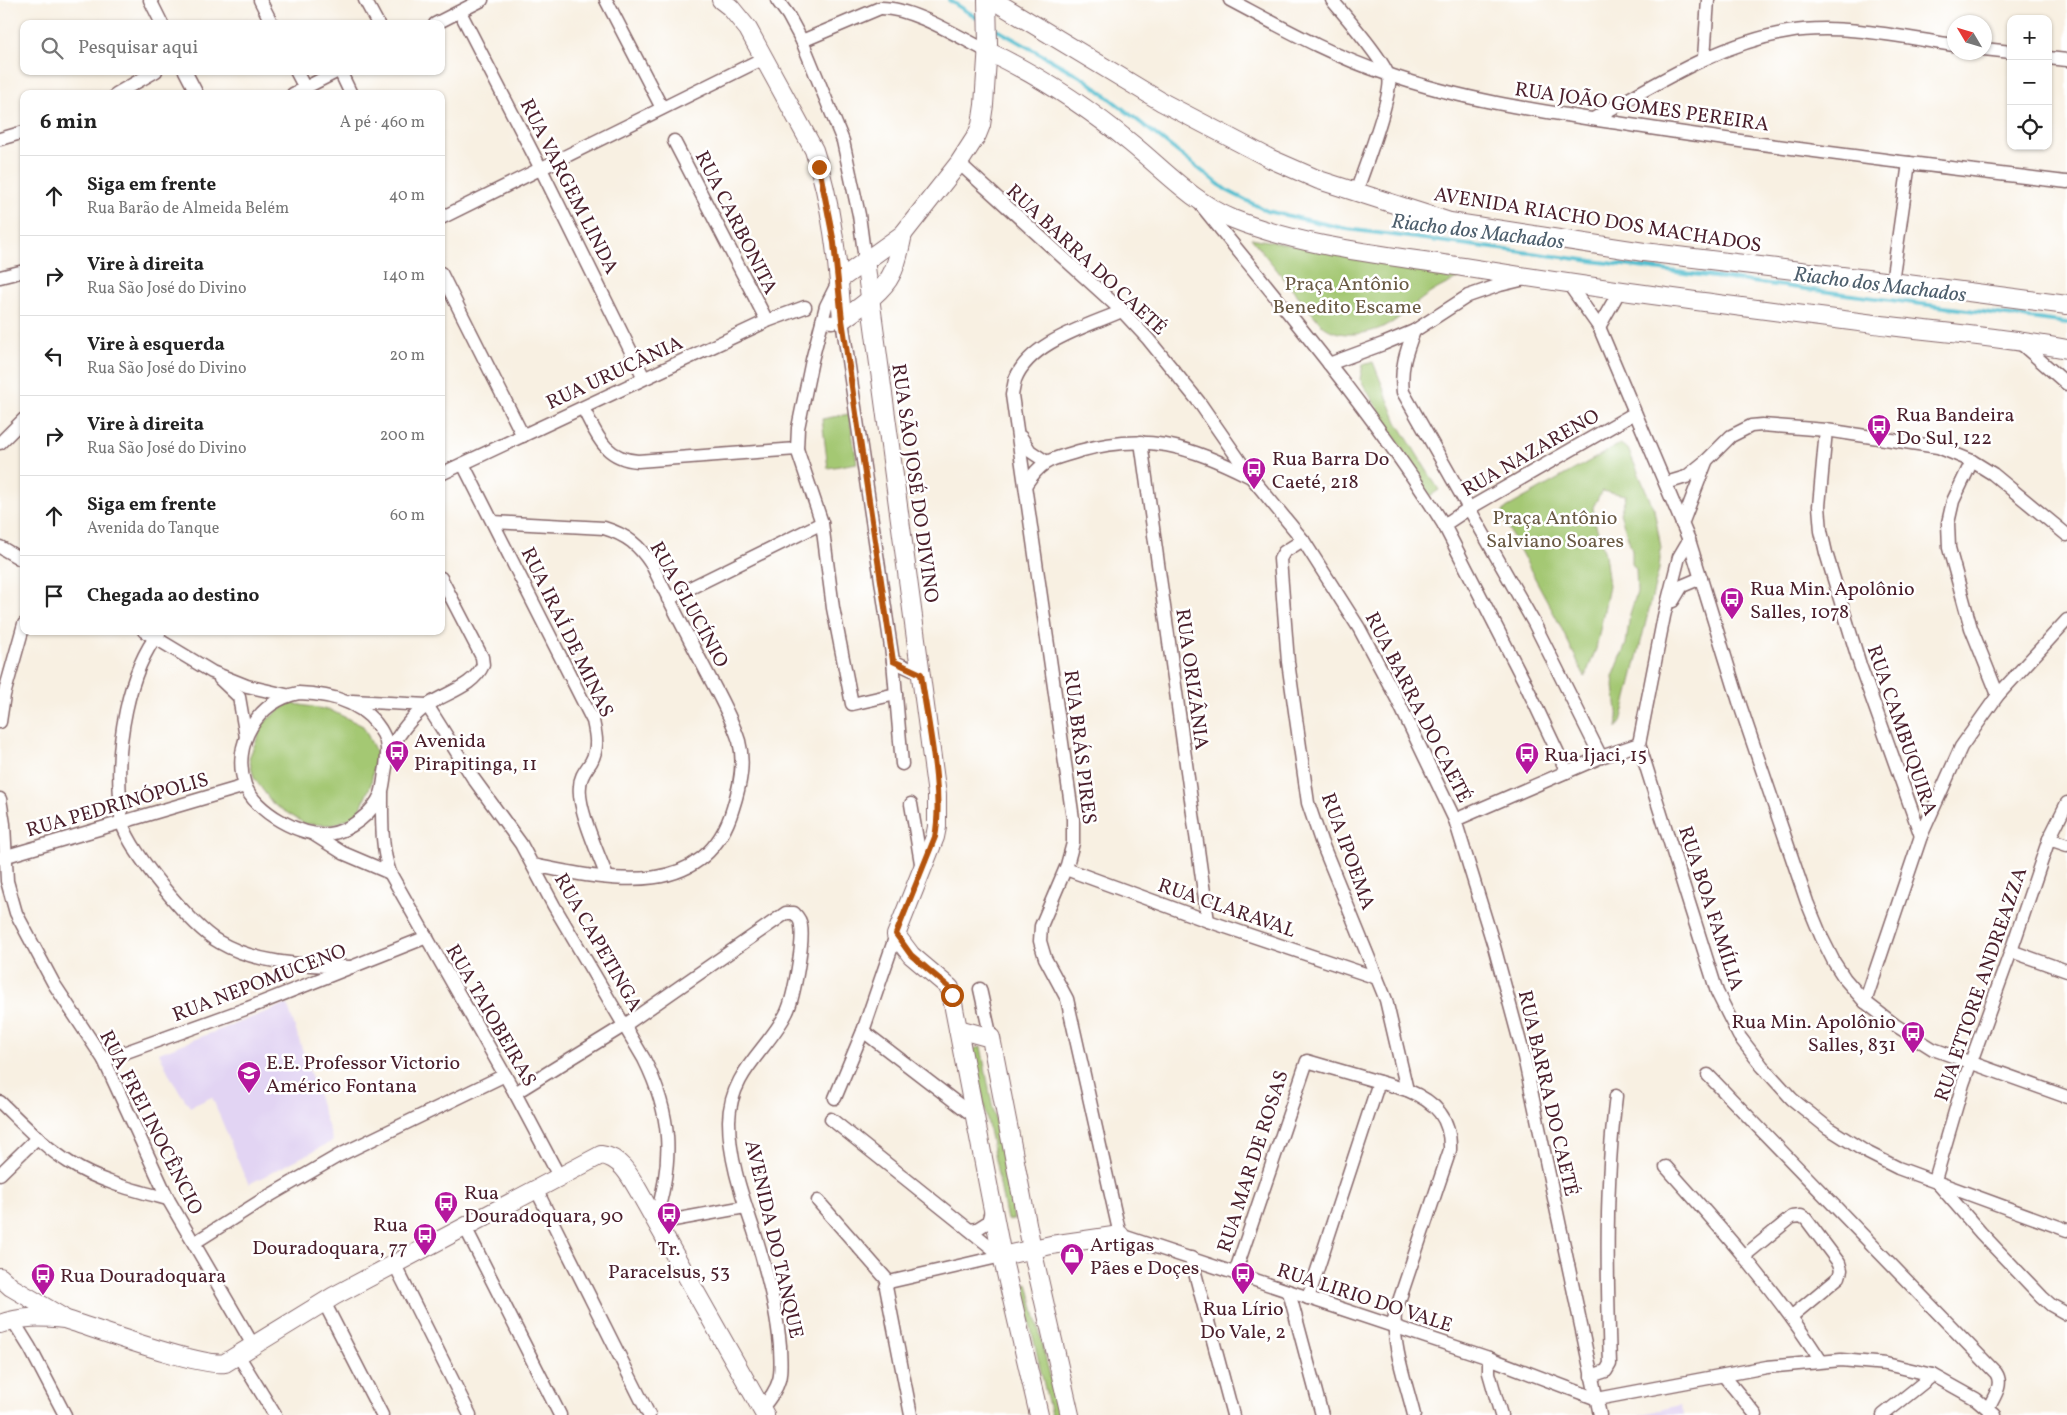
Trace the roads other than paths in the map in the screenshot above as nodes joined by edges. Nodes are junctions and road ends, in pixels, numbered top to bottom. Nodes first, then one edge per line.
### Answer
1 (150, 0) edge
2 (260, 0) edge
3 (365, 0) edge
4 (482, 0) edge
5 (606, 0) edge
6 (721, 0) edge
7 (777, 0) edge
8 (1230, 0) edge
9 (1332, 0) edge
10 (1708, 0) edge
11 (989, 5) edge
12 (464, 6) edge
13 (160, 20) edge
14 (270, 20) edge
15 (376, 20) edge
16 (441, 20) edge
17 (802, 41) junction
18 (1947, 44) edge
19 (988, 48) junction
20 (1992, 50) edge
21 (2007, 52) edge
22 (764, 58) junction
23 (1704, 58) junction
24 (2052, 58) edge
25 (2067, 60) edge
26 (149, 75) edge
27 (187, 75) edge
28 (298, 75) edge
29 (331, 75) edge
30 (341, 75) edge
31 (1388, 75) junction
32 (305, 88) junction
33 (124, 90) edge
34 (195, 90) edge
35 (301, 90) edge
36 (349, 90) edge
37 (662, 108) junction
38 (1594, 119) junction
39 (20, 133) edge
40 (0, 139) edge
41 (674, 141) dead end
42 (959, 163) junction
43 (1909, 163) junction
44 (541, 169) junction
45 (2067, 182) edge
46 (1356, 192) junction
47 (1195, 197) junction
48 (445, 216) edge
49 (903, 234) junction
50 (865, 260) junction
51 (20, 272) edge
52 (0, 277) edge
53 (1532, 278) junction
54 (839, 280) junction
55 (445, 281) edge
56 (1568, 282) junction
57 (1892, 282) junction
58 (1620, 290) junction
59 (870, 298) junction
60 (2067, 305) edge
61 (805, 308) dead end
62 (1122, 311) junction
63 (842, 320) junction
64 (767, 321) junction
65 (822, 321) junction
66 (1599, 327) junction
67 (1414, 331) junction
68 (2016, 340) junction
69 (2067, 349) edge
70 (1329, 364) junction
71 (644, 378) junction
72 (2067, 384) edge
73 (583, 408) junction
74 (1636, 414) junction
75 (20, 423) edge
76 (1826, 430) junction
77 (1018, 432) junction
78 (523, 436) junction
79 (1141, 442) junction
80 (0, 443) edge
81 (1229, 446) junction
82 (797, 449) junction
83 (1211, 457) junction
84 (1707, 460) junction
85 (1045, 461) junction
86 (1972, 461) junction
87 (463, 464) junction
88 (445, 472) edge
89 (1251, 477) junction
90 (1666, 483) junction
91 (1026, 484) junction
92 (1468, 509) junction
93 (493, 522) junction
94 (822, 523) junction
95 (1682, 524) junction
96 (1444, 525) junction
97 (2067, 534) edge
98 (1303, 540) junction
99 (1689, 540) junction
100 (0, 547) edge
101 (20, 559) edge
102 (1701, 578) junction
103 (445, 590) edge
104 (668, 599) junction
105 (1664, 616) junction
106 (2067, 620) edge
107 (21, 635) edge
108 (158, 635) edge
109 (893, 661) junction
110 (212, 672) junction
111 (921, 674) junction
112 (896, 694) junction
113 (286, 695) junction
114 (1998, 695) junction
115 (344, 701) junction
116 (427, 705) junction
117 (0, 722) edge
118 (246, 737) junction
119 (1639, 744) junction
120 (388, 752) junction
121 (1601, 757) junction
122 (902, 764) dead end
123 (1567, 772) junction
124 (246, 786) junction
125 (382, 793) junction
126 (0, 799) edge
127 (2067, 803) edge
128 (911, 804) dead end
129 (1455, 820) junction
130 (122, 822) junction
131 (311, 833) junction
132 (1921, 836) junction
133 (2049, 839) junction
134 (2067, 845) edge
135 (2, 858) edge
136 (533, 865) junction
137 (1066, 869) junction
138 (923, 870) junction
139 (390, 873) junction
140 (607, 877) junction
141 (1208, 921) junction
142 (896, 934) junction
143 (427, 938) junction
144 (2011, 952) junction
145 (352, 968) junction
146 (2067, 971) edge
147 (1377, 978) junction
148 (980, 989) dead end
149 (1865, 1002) junction
150 (625, 1025) junction
151 (958, 1029) junction
152 (863, 1031) junction
153 (991, 1038) junction
154 (104, 1060) junction
155 (1971, 1063) junction
156 (505, 1075) junction
157 (1708, 1075) dead end
158 (1380, 1082) junction
159 (1407, 1090) junction
160 (515, 1093) junction
161 (1616, 1096) dead end
162 (2067, 1096) edge
163 (835, 1098) dead end
164 (0, 1102) edge
165 (975, 1117) junction
166 (831, 1119) dead end
167 (38, 1138) junction
168 (1666, 1167) dead end
169 (0, 1174) edge
170 (559, 1176) junction
171 (1935, 1180) junction
172 (536, 1189) junction
173 (168, 1199) junction
174 (818, 1201) dead end
175 (992, 1206) junction
176 (745, 1207) junction
177 (656, 1222) junction
178 (465, 1227) junction
179 (970, 1230) junction
180 (2067, 1230) edge
181 (1120, 1234) junction
182 (194, 1244) junction
183 (1032, 1249) junction
184 (1002, 1256) junction
185 (1744, 1256) junction
186 (1191, 1258) junction
187 (395, 1265) junction
188 (1235, 1273) junction
189 (5, 1282) edge
190 (890, 1282) junction
191 (1288, 1292) junction
192 (1308, 1298) junction
193 (324, 1302) junction
194 (2067, 1314) edge
195 (1792, 1316) junction
196 (64, 1319) junction
197 (6, 1321) edge
198 (1394, 1326) junction
199 (253, 1345) junction
200 (238, 1355) junction
201 (1489, 1358) junction
202 (1821, 1360) junction
203 (1933, 1375) junction
204 (1591, 1376) junction
205 (1724, 1376) junction
206 (1597, 1399) junction
207 (767, 1413) edge
208 (1992, 1413) edge
209 (65, 1415) edge
210 (276, 1415) edge
211 (382, 1415) edge
212 (470, 1415) edge
213 (560, 1415) edge
214 (650, 1415) edge
215 (911, 1415) edge
216 (1039, 1415) edge
217 (1070, 1415) edge
218 (1233, 1415) edge
219 (1322, 1415) edge
220 (1414, 1415) edge
221 (1501, 1415) edge
222 (1600, 1415) edge
223 (1756, 1415) edge
224 (1883, 1415) edge

1 - 13 street
2 - 14 street
3 - 15 street
4 - 12 street
5 - 37 street
6 - 22 main road
7 - 17 street
8 - 31 street, RUA JOÃO GOMES PEREIRA
9 - 31 street
10 - 23 street
11 - 19 main road
11 - 46 main road, AVENIDA RIACHO DOS MACHADOS
12 - 16 street
12 - 44 street, RUA VARGEM LINDA
17 - 19 street
17 - 50 street
18 - 23 street
19 - 42 main road
19 - 47 main road
20 - 21 street
22 - 37 street
22 - 54 main road
23 - 38 street
24 - 25 street
26 - 33 street
27 - 34 street
28 - 32 street
29 - 32 street
30 - 36 street
31 - 38 street, RUA JOÃO GOMES PEREIRA
31 - 46 street
32 - 35 street
37 - 44 street
38 - 43 street, RUA JOÃO GOMES PEREIRA
39 - 40 street
41 - 64 street, RUA CARBONITA
42 - 49 main road
42 - 62 street, RUA BARRA DO CAETÉ
43 - 45 street, RUA JOÃO GOMES PEREIRA
43 - 57 street
44 - 48 street
44 - 71 street, RUA VARGEM LINDA
46 - 57 main road, AVENIDA RIACHO DOS MACHADOS
47 - 53 main road
47 - 70 street
49 - 50 main road
49 - 59 main road
50 - 54 main road
50 - 59 main road, RUA SÃO JOSÉ DO DIVINO
51 - 52 street
53 - 56 main road
53 - 67 street
54 - 63 main road
54 - 65 street
55 - 78 street
56 - 58 main road
56 - 66 street
57 - 60 main road, AVENIDA RIACHO DOS MACHADOS
58 - 66 street
58 - 68 main road
59 - 63 main road
59 - 111 main road, RUA SÃO JOSÉ DO DIVINO
61 - 64 street, RUA URUCÂNIA
62 - 77 street, RUA BRÁS PIRES
62 - 81 street, RUA BARRA DO CAETÉ
63 - 65 street
63 - 109 street
64 - 71 street, RUA URUCÂNIA
65 - 82 street
66 - 74 street
67 - 70 street
67 - 92 street
68 - 69 main road
68 - 72 street
70 - 96 street
71 - 73 street, RUA URUCÂNIA
73 - 78 street, RUA URUCÂNIA
73 - 82 street
74 - 90 street
74 - 92 street, RUA NAZARENO
75 - 80 street
76 - 84 street
76 - 86 street
76 - 132 street, RUA CAMBUQUIRA
77 - 85 street
77 - 91 street, RUA BRÁS PIRES
78 - 87 street, RUA URUCÂNIA
79 - 83 street
79 - 85 street
79 - 141 street, RUA ORIZÂNIA
81 - 83 street
81 - 89 street, RUA BARRA DO CAETÉ
82 - 94 street
83 - 89 street
84 - 90 street
84 - 95 street
85 - 91 street
86 - 97 street
86 - 114 street
87 - 88 street, RUA URUCÂNIA
87 - 93 street, RUA IRAÍ DE MINAS
89 - 98 street, RUA BARRA DO CAETÉ
90 - 95 street
91 - 137 street, RUA BRÁS PIRES
92 - 96 street, RUA NAZARENO
92 - 121 street
93 - 104 street, RUA GLUCÍNIO
93 - 140 street, RUA IRAÍ DE MINAS
94 - 104 street
94 - 112 street
95 - 99 street
96 - 123 street
98 - 129 street, RUA BARRA DO CAETÉ
98 - 147 street, RUA IPOEMA
99 - 102 street
99 - 105 street, RUA BOA FAMÍLIA
100 - 101 street
102 - 105 street, RUA BOA FAMÍLIA
102 - 149 street
103 - 116 street
104 - 140 street, RUA GLUCÍNIO
105 - 119 street, RUA BOA FAMÍLIA
106 - 114 street
107 - 117 street
108 - 110 street
108 - 130 street
109 - 111 street
109 - 112 street
110 - 113 street
110 - 118 street
111 - 138 main road, RUA SÃO JOSÉ DO DIVINO
112 - 122 street
113 - 115 street
113 - 118 street
114 - 132 street
115 - 116 street
115 - 120 street
116 - 120 street
116 - 136 street, RUA CAPETINGA
118 - 124 street
119 - 121 street
119 - 171 street, RUA BOA FAMÍLIA
120 - 125 street
121 - 123 street
123 - 129 street
124 - 130 street, RUA PEDRINÓPOLIS
124 - 131 street
125 - 131 street
125 - 139 street, RUA TAIOBEIRAS
126 - 135 street, RUA FREI INOCÊNCIO
127 - 133 street, RUA ETTORE ANDREAZZA
128 - 138 street
129 - 204 street, RUA BARRA DO CAETÉ
130 - 135 street, RUA PEDRINÓPOLIS
130 - 145 street
131 - 139 street
132 - 149 street
133 - 134 street
133 - 144 street, RUA ETTORE ANDREAZZA
135 - 154 street, RUA FREI INOCÊNCIO
136 - 140 street, RUA GLUCÍNIO
136 - 150 street, RUA CAPETINGA
137 - 141 street, RUA CLARAVAL
137 - 181 street, RUA BRÁS PIRES
138 - 142 main road, RUA SÃO JOSÉ DO DIVINO
139 - 143 street, RUA TAIOBEIRAS
141 - 147 street, RUA CLARAVAL
142 - 151 main road
142 - 152 street
143 - 145 street, RUA NEPOMUCENO
143 - 156 street, RUA TAIOBEIRAS
144 - 146 street
144 - 155 street, RUA ETTORE ANDREAZZA
145 - 154 street, RUA NEPOMUCENO
147 - 159 street, RUA IPOEMA
148 - 153 street
149 - 155 street
150 - 160 street
150 - 176 street, AVENIDA DO TANQUE
150 - 177 street, RUA CAPETINGA
151 - 153 main road
151 - 165 main road
152 - 163 street
152 - 165 street
153 - 183 main road
154 - 173 street, RUA FREI INOCÊNCIO
155 - 162 street
155 - 171 street, RUA ETTORE ANDREAZZA
156 - 160 street, RUA TAIOBEIRAS
156 - 182 street
157 - 208 street
158 - 159 street
158 - 188 street, RUA MAR DE ROSAS
158 - 192 street
159 - 198 street
160 - 170 street, RUA TAIOBEIRAS
161 - 204 street
164 - 167 street
165 - 175 main road
166 - 179 street
167 - 169 street
167 - 173 street
168 - 185 street
170 - 172 main road
170 - 177 main road
171 - 180 street, RUA BOA FAMÍLIA
171 - 194 street
172 - 178 main road
172 - 214 street
173 - 182 street, RUA FREI INOCÊNCIO
174 - 190 street
175 - 179 street
175 - 184 main road
176 - 177 street
176 - 207 street, AVENIDA DO TANQUE
177 - 207 main road
178 - 187 main road
178 - 213 street
179 - 184 street
181 - 183 main road
181 - 186 street, RUA LIRIO DO VALE
182 - 199 street, RUA FREI INOCÊNCIO
183 - 184 main road
183 - 217 main road
184 - 190 street
184 - 216 main road
185 - 195 street
185 - 195 street
186 - 188 street, RUA LIRIO DO VALE
186 - 218 street
187 - 193 main road
187 - 212 street
188 - 191 street, RUA LIRIO DO VALE
189 - 196 main road
189 - 197 main road
190 - 215 street
191 - 192 street, RUA LIRIO DO VALE
191 - 219 street
192 - 198 street, RUA LIRIO DO VALE
193 - 199 main road
193 - 211 street
195 - 202 street
196 - 197 main road
196 - 200 main road
197 - 209 street
198 - 201 street, RUA LIRIO DO VALE
198 - 220 street
199 - 200 main road
200 - 210 street
201 - 206 street, RUA LIRIO DO VALE
201 - 221 street
202 - 203 street
202 - 205 street
203 - 208 street
203 - 224 street
204 - 206 street, RUA BARRA DO CAETÉ
205 - 206 street
205 - 223 street
206 - 222 street, RUA BARRA DO CAETÉ

